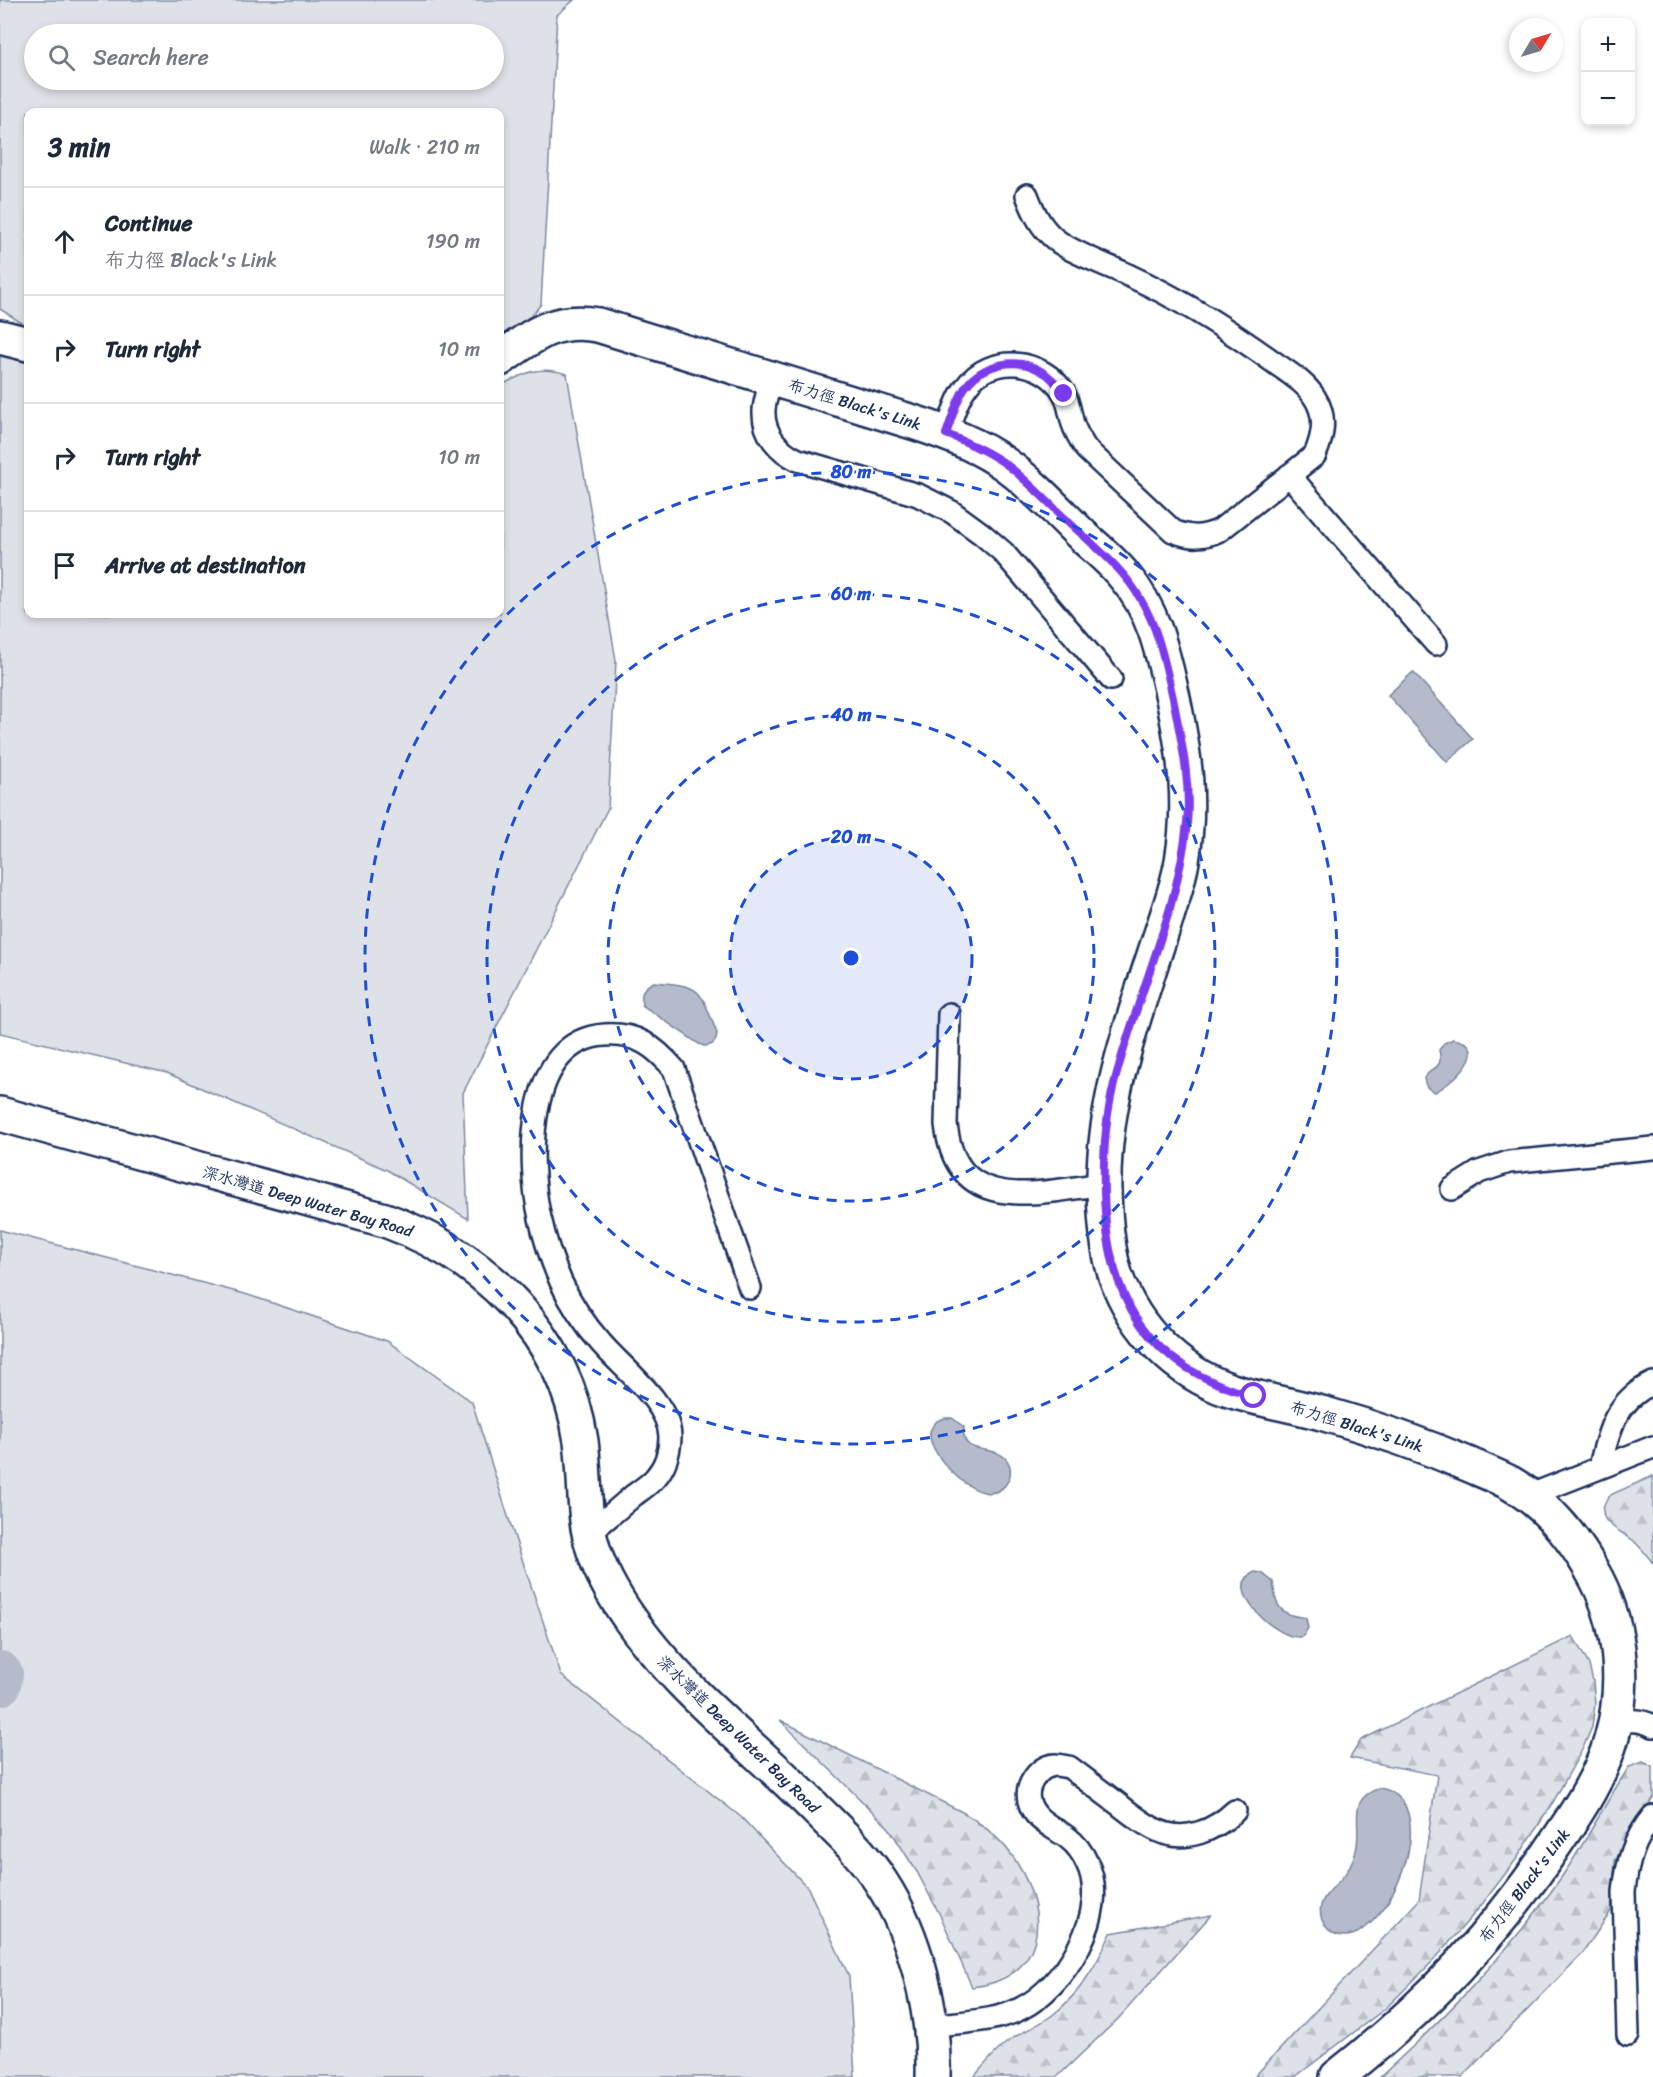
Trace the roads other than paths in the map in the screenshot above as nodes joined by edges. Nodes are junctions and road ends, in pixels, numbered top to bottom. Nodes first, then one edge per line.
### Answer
1 (1027, 195) dead end
2 (0, 336) edge
3 (24, 343) edge
4 (504, 356) edge
5 (772, 378) junction
6 (946, 434) junction
7 (1289, 475) junction
8 (1436, 644) dead end
9 (1112, 679) dead end
10 (949, 1014) dead end
11 (0, 1114) edge
12 (1653, 1148) edge
13 (1104, 1184) junction
14 (1452, 1189) dead end
15 (750, 1288) dead end
16 (1653, 1383) edge
17 (1653, 1448) edge
18 (1600, 1467) junction
19 (1528, 1496) junction
20 (589, 1533) junction
21 (1614, 1723) junction
22 (1653, 1726) edge
23 (1234, 1811) dead end
24 (1653, 1816) edge
25 (930, 2026) junction
26 (1628, 2035) dead end
27 (933, 2077) edge
28 (1336, 2077) edge

1 - 7 lane
2 - 3 street
4 - 5 street, 布力徑 Black's Link
5 - 6 street, 布力徑 Black's Link
5 - 9 lane
6 - 7 lane
6 - 13 street, 布力徑 Black's Link
7 - 8 lane
10 - 13 lane
11 - 20 street, 深水灣道 Deep Water Bay Road
12 - 14 lane
13 - 19 street, 布力徑 Black's Link
15 - 20 lane
16 - 18 lane
17 - 18 lane
18 - 19 lane
19 - 21 street, 布力徑 Black's Link
20 - 25 street, 深水灣道 Deep Water Bay Road
21 - 22 lane
21 - 28 street, 布力徑 Black's Link
23 - 25 lane
24 - 26 lane
25 - 27 street, 深水灣道 Deep Water Bay Road

